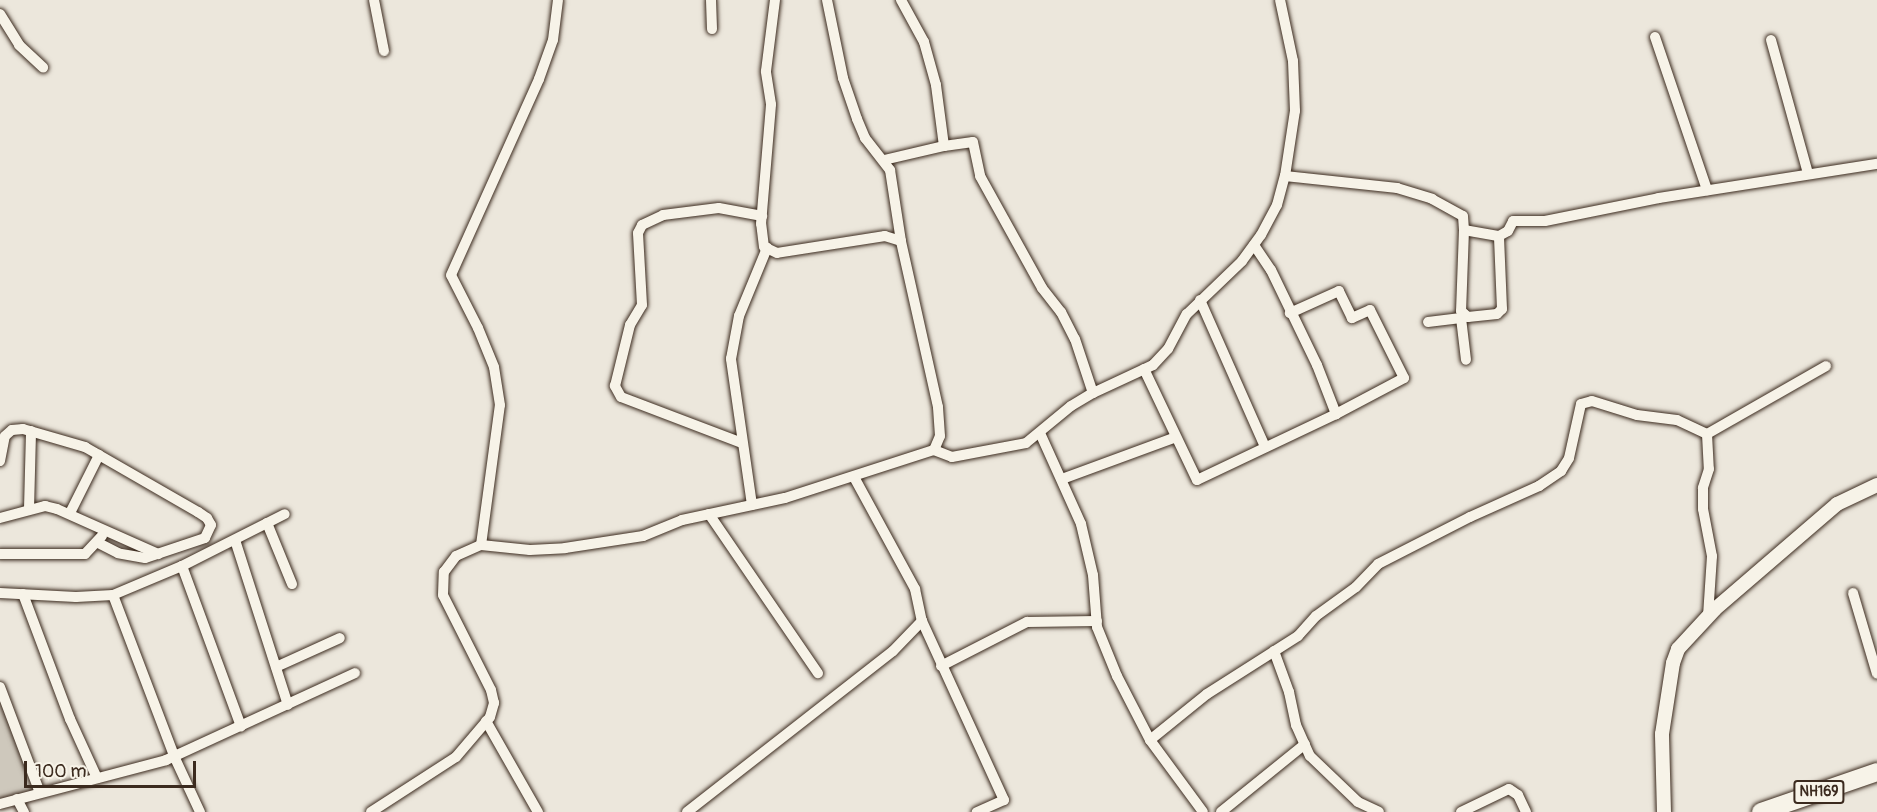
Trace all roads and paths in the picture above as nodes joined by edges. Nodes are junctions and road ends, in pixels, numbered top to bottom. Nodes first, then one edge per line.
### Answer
1 (374, 0) edge
2 (558, 0) edge
3 (711, 0) edge
4 (775, 0) edge
5 (827, 0) edge
6 (901, 0) edge
7 (1280, 0) edge
8 (0, 14) edge
9 (712, 29) dead end
10 (1655, 37) dead end
11 (1771, 40) dead end
12 (384, 51) dead end
13 (43, 67) dead end
14 (944, 146) junction
15 (884, 160) junction
16 (1877, 164) edge
17 (1809, 173) junction
18 (1285, 176) junction
19 (1707, 190) junction
20 (762, 216) junction
21 (1464, 230) junction
22 (1499, 236) junction
23 (901, 241) junction
24 (1254, 245) junction
25 (767, 248) junction
26 (1200, 300) junction
27 (1290, 313) junction
28 (1463, 316) junction
29 (1428, 322) dead end
30 (1466, 360) dead end
31 (1826, 366) dead end
32 (1144, 369) junction
33 (1093, 393) junction
34 (1336, 414) junction
35 (31, 431) junction
36 (1040, 433) junction
37 (1707, 434) junction
38 (1176, 437) junction
39 (742, 442) junction
40 (1265, 447) junction
41 (934, 450) junction
42 (99, 455) junction
43 (0, 461) edge
44 (854, 477) junction
45 (1062, 479) junction
46 (1877, 485) edge
47 (752, 505) junction
48 (29, 509) junction
49 (70, 513) junction
50 (285, 514) dead end
51 (709, 514) junction
52 (0, 518) edge
53 (267, 524) junction
54 (105, 531) junction
55 (235, 540) junction
56 (98, 543) junction
57 (481, 545) junction
58 (0, 554) edge
59 (158, 554) junction
60 (182, 567) junction
61 (292, 584) dead end
62 (0, 593) edge
63 (1853, 593) dead end
64 (23, 594) junction
65 (112, 595) junction
66 (1708, 616) junction
67 (921, 621) junction
68 (1097, 621) junction
69 (340, 638) dead end
70 (1274, 651) junction
71 (941, 666) junction
72 (276, 667) junction
73 (355, 673) dead end
74 (818, 673) dead end
75 (1877, 674) edge
76 (0, 687) edge
77 (288, 705) junction
78 (486, 721) junction
79 (241, 726) junction
80 (1150, 740) junction
81 (1305, 744) junction
82 (174, 756) junction
83 (1877, 772) edge
84 (97, 778) junction
85 (40, 793) junction
86 (17, 799) junction
87 (0, 804) edge
88 (24, 812) edge
89 (200, 812) edge
90 (371, 812) edge
91 (538, 812) edge
92 (687, 812) edge
93 (977, 812) edge
94 (1203, 812) edge
95 (1221, 812) edge
96 (1380, 812) edge
97 (1461, 812) edge
98 (1526, 812) edge
99 (1664, 812) edge
100 (1761, 812) edge

1 - 12 street
2 - 57 street
3 - 9 street
4 - 20 street
5 - 15 street
6 - 14 street
7 - 18 street
8 - 13 street
10 - 19 street
11 - 17 street
14 - 15 street
14 - 33 street
15 - 23 street
16 - 17 street
17 - 19 street
18 - 21 street
18 - 24 street
19 - 22 street
20 - 25 street
20 - 39 street
21 - 22 street
21 - 28 street
22 - 28 street
23 - 25 street
23 - 41 street
24 - 26 street
24 - 27 street
25 - 39 street
26 - 32 street
26 - 40 street
27 - 34 street
27 - 34 street
28 - 29 street
28 - 30 street
31 - 37 street
32 - 33 street
32 - 38 street
33 - 36 street
34 - 40 street
35 - 42 street
35 - 43 street
35 - 48 street
36 - 41 street
36 - 45 street
37 - 66 street
37 - 70 street
38 - 40 street
38 - 45 street
39 - 47 street
41 - 44 street
42 - 49 street
42 - 59 street
44 - 47 street
44 - 67 street
45 - 68 street
46 - 66 street
47 - 51 street
48 - 49 street
48 - 52 street
49 - 54 street
50 - 53 street
51 - 57 street
51 - 74 street
53 - 55 street
53 - 61 street
54 - 56 street
54 - 59 street
55 - 60 street
55 - 72 street
56 - 58 street
56 - 59 street
57 - 78 street
60 - 65 street
60 - 79 street
62 - 64 street
63 - 75 street
64 - 65 street
64 - 84 street
65 - 82 street
66 - 99 street
67 - 71 street
67 - 92 street
68 - 71 street
68 - 80 street
69 - 72 street
70 - 80 street
70 - 81 street
71 - 93 street
72 - 77 street
73 - 77 street
76 - 85 street
77 - 79 street
78 - 90 street
78 - 91 street
79 - 82 street
80 - 94 street
81 - 95 street
81 - 96 street
82 - 84 street
82 - 89 street
83 - 100 highway, NH169
84 - 85 street
85 - 86 street
86 - 87 street
86 - 88 street
97 - 98 street

